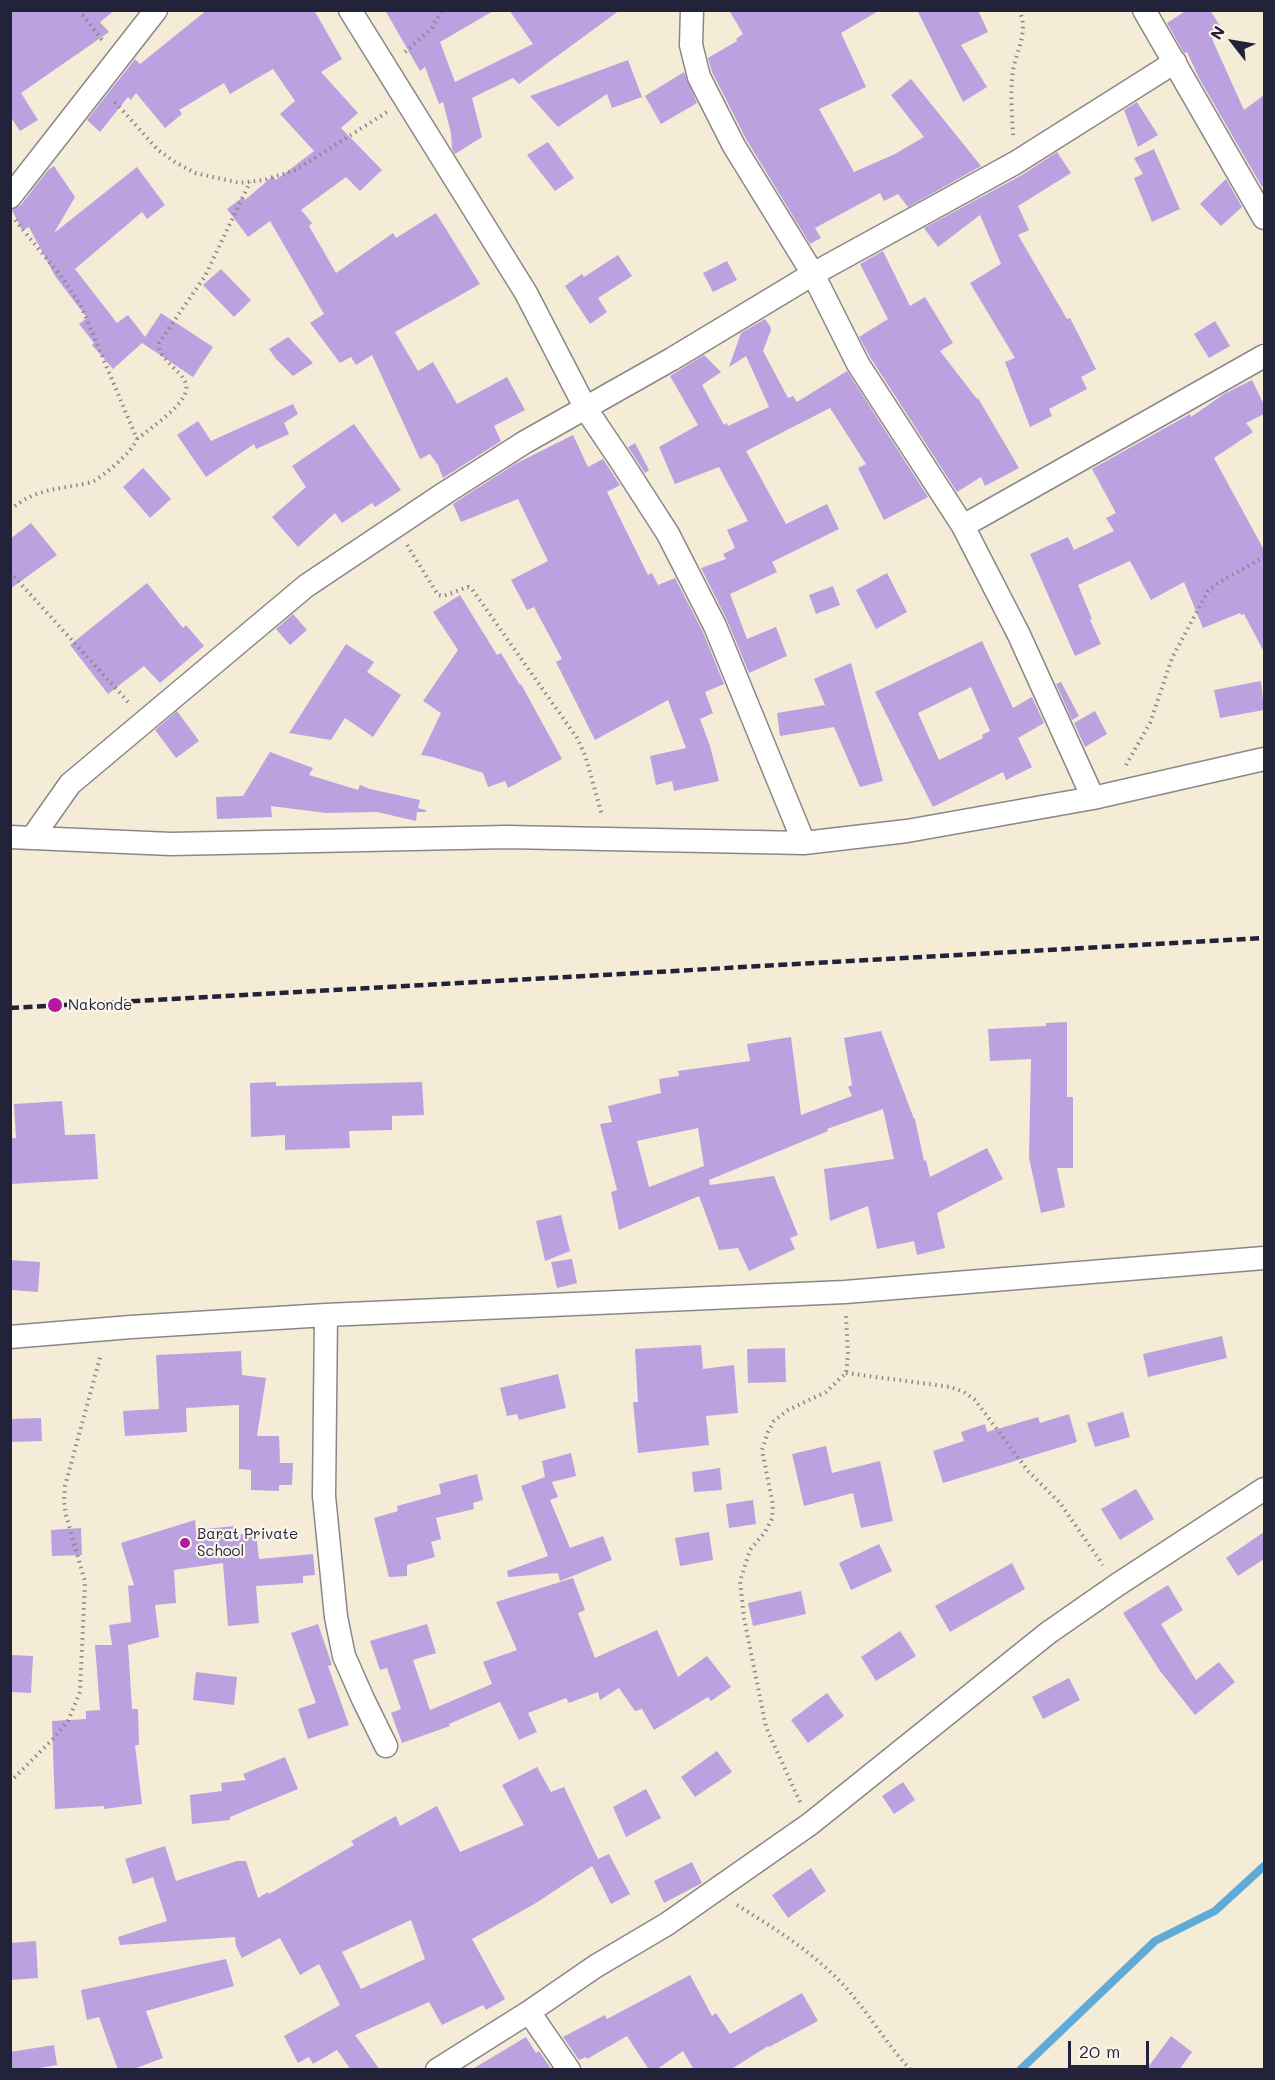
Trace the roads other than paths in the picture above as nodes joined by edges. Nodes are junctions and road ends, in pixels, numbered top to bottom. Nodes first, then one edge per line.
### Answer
1 (156, 10) edge
2 (350, 10) edge
3 (692, 10) edge
4 (1144, 10) edge
5 (1175, 62) junction
6 (10, 197) edge
7 (1264, 218) edge
8 (813, 274) junction
9 (1264, 356) edge
10 (586, 409) junction
11 (963, 526) junction
12 (1264, 759) edge
13 (1101, 796) junction
14 (21, 837) edge
15 (804, 843) junction
16 (1264, 1258) edge
17 (326, 1315) junction
18 (10, 1337) edge
19 (1264, 1489) edge
20 (386, 1746) dead end
21 (529, 2012) junction
22 (437, 2070) edge
23 (568, 2070) edge

1 - 6 street
2 - 10 street
3 - 8 street
4 - 5 street
5 - 7 street
5 - 8 street
8 - 10 street
8 - 11 street
9 - 11 street
10 - 14 street
10 - 15 street
11 - 13 street
12 - 13 street
13 - 15 street
14 - 15 street
16 - 17 street
17 - 18 street
17 - 20 street
19 - 21 street
21 - 22 street
21 - 23 street

